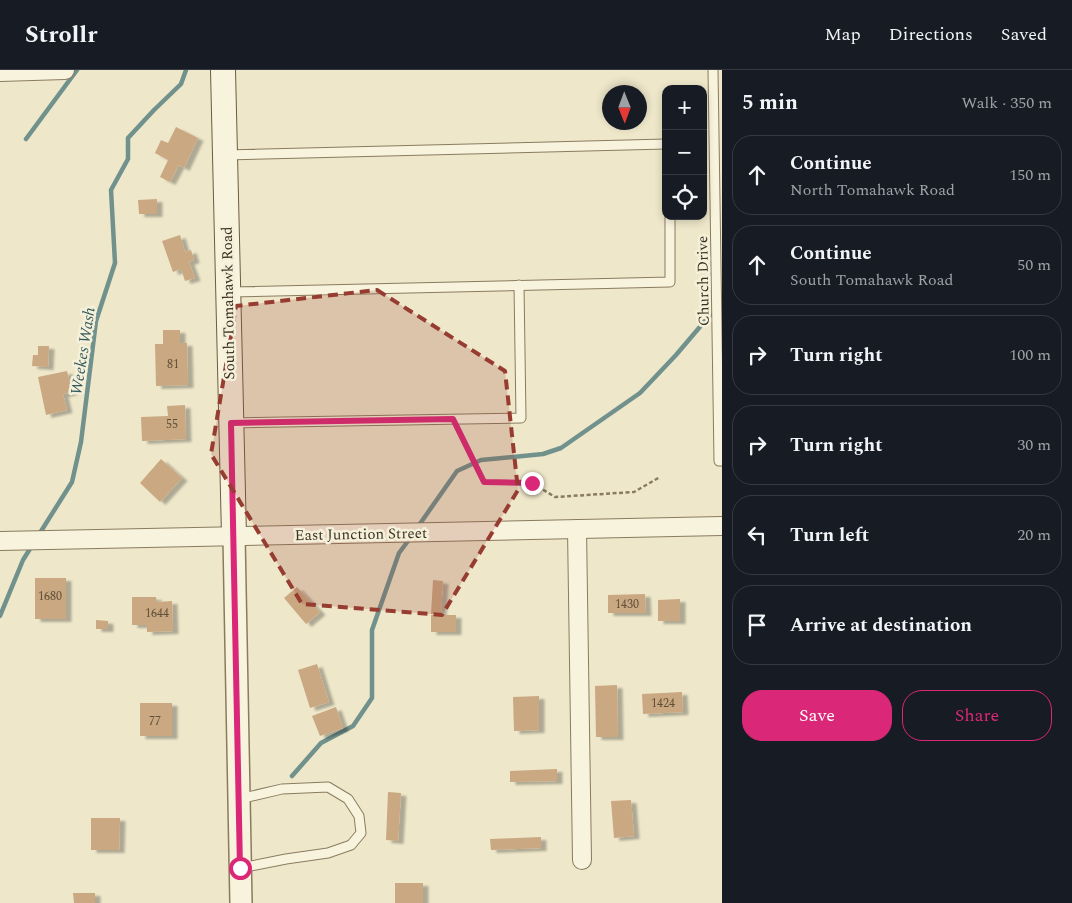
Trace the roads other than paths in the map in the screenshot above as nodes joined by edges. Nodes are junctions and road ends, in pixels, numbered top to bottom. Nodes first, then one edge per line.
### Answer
1 (65, 70) edge
2 (223, 70) edge
3 (713, 70) edge
4 (4, 71) edge
5 (718, 80) edge
6 (662, 144) edge
7 (225, 155) junction
8 (670, 220) edge
9 (519, 285) junction
10 (228, 292) junction
11 (231, 423) junction
12 (721, 461) edge
13 (722, 526) edge
14 (576, 530) junction
15 (234, 536) junction
16 (0, 541) edge
17 (239, 799) junction
18 (582, 860) dead end
19 (240, 868) junction
20 (241, 903) edge

1 - 4 street
2 - 7 main road, South Tomahawk Road
3 - 5 lane, Church Drive
5 - 12 lane, Church Drive
6 - 7 lane
7 - 10 main road, South Tomahawk Road
8 - 9 lane
9 - 10 lane
9 - 11 lane
10 - 11 main road, South Tomahawk Road
11 - 15 main road, South Tomahawk Road
13 - 14 street, East Junction Street
14 - 15 street, East Junction Street
14 - 18 street
15 - 16 street, East Junction Street
15 - 17 street
17 - 19 street
17 - 19 lane
19 - 20 street

